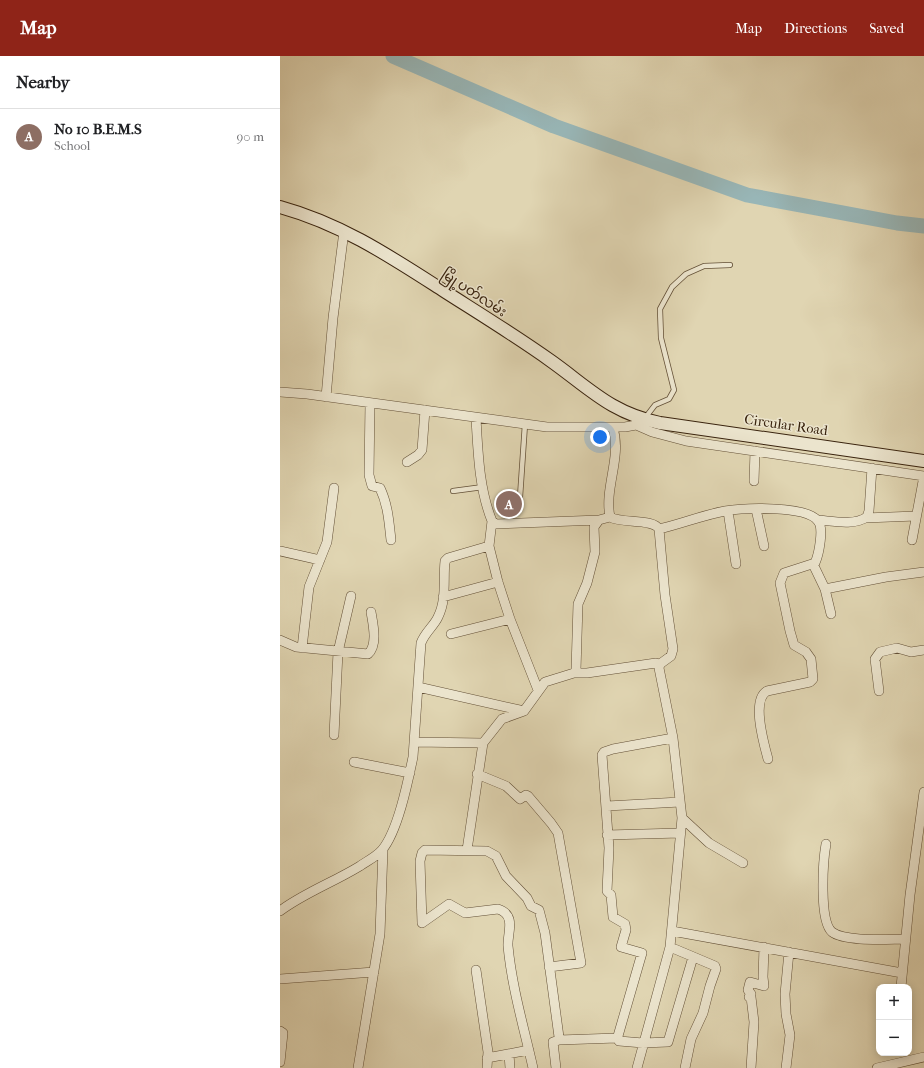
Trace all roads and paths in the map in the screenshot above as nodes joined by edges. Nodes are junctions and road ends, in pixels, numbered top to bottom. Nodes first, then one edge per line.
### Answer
1 (280, 207) edge
2 (344, 231) junction
3 (730, 264) dead end
4 (280, 392) edge
5 (326, 396) junction
6 (370, 403) junction
7 (425, 410) junction
8 (476, 418) junction
9 (640, 422) junction
10 (524, 424) junction
11 (613, 428) junction
12 (755, 451) junction
13 (924, 461) edge
14 (407, 462) dead end
15 (872, 468) junction
16 (924, 476) edge
17 (754, 481) dead end
18 (483, 487) junction
19 (334, 488) dead end
20 (453, 492) dead end
21 (520, 497) dead end
22 (756, 509) junction
23 (728, 511) junction
24 (916, 516) junction
25 (610, 517) junction
26 (865, 518) junction
27 (599, 520) junction
28 (818, 520) junction
29 (492, 521) junction
30 (659, 529) junction
31 (391, 540) dead end
32 (912, 540) dead end
33 (489, 546) junction
34 (764, 546) dead end
35 (280, 551) edge
36 (320, 560) junction
37 (736, 564) dead end
38 (813, 564) junction
39 (924, 572) edge
40 (498, 582) junction
41 (825, 589) junction
42 (351, 596) dead end
43 (443, 597) junction
44 (371, 612) dead end
45 (831, 614) dead end
46 (510, 619) junction
47 (451, 634) dead end
48 (280, 640) edge
49 (302, 648) junction
50 (924, 650) edge
51 (338, 652) junction
52 (660, 664) junction
53 (574, 673) junction
54 (418, 687) junction
55 (538, 690) junction
56 (879, 691) dead end
57 (524, 711) junction
58 (334, 735) dead end
59 (673, 738) junction
60 (414, 742) junction
61 (483, 743) junction
62 (768, 759) dead end
63 (354, 762) dead end
64 (410, 773) junction
65 (477, 774) junction
66 (924, 792) edge
67 (680, 802) junction
68 (607, 806) junction
69 (922, 812) edge
70 (682, 818) junction
71 (680, 833) junction
72 (607, 835) junction
73 (826, 844) dead end
74 (383, 849) junction
75 (920, 849) edge
76 (467, 850) junction
77 (743, 863) dead end
78 (280, 911) edge
79 (672, 931) junction
80 (905, 939) junction
81 (670, 947) junction
82 (764, 947) junction
83 (788, 952) junction
84 (693, 957) junction
85 (549, 967) junction
86 (476, 970) dead end
87 (374, 972) junction
88 (902, 973) junction
89 (280, 979) edge
90 (901, 984) edge
91 (280, 1030) edge
92 (617, 1038) junction
93 (559, 1040) junction
94 (643, 1043) junction
95 (529, 1050) junction
96 (509, 1054) junction
97 (899, 1056) edge
98 (924, 1057) edge
99 (487, 1058) junction
100 (280, 1062) edge
101 (898, 1066) edge
102 (358, 1068) edge
103 (487, 1068) edge
104 (510, 1068) edge
105 (533, 1068) edge
106 (556, 1068) edge
107 (637, 1068) edge
108 (686, 1068) edge
109 (752, 1068) edge
110 (786, 1068) edge
111 (877, 1068) edge

1 - 2 main road, မြို့ပတ်လမ်း
2 - 5 street
2 - 9 main road, မြို့ပတ်လမ်း
3 - 9 lane
4 - 5 street
5 - 6 street
6 - 7 street
6 - 31 street
7 - 8 street
7 - 14 street
8 - 10 street
8 - 18 street
9 - 11 street
9 - 12 street
9 - 13 main road, Circular Road
10 - 11 street
10 - 21 lane
11 - 25 street
12 - 15 street
12 - 17 street
15 - 16 street
15 - 26 street
16 - 24 street
18 - 20 lane
18 - 29 street
19 - 36 street
22 - 23 street
22 - 28 street
22 - 34 street
23 - 30 street
23 - 37 street
24 - 26 street
24 - 32 street
25 - 27 street
25 - 30 street
26 - 28 street
27 - 29 street
27 - 53 street
28 - 38 street
29 - 33 street
30 - 52 street
33 - 40 street
33 - 43 street
35 - 36 street
36 - 49 street
38 - 41 street
38 - 62 street
39 - 41 street
40 - 43 street
40 - 46 street
41 - 45 street
42 - 51 street
43 - 54 street
44 - 51 street
46 - 47 street
46 - 55 street
48 - 49 street
49 - 51 street
50 - 56 street
51 - 58 street
52 - 53 street
52 - 59 street
53 - 55 street
54 - 57 street
54 - 60 street
55 - 57 street
57 - 61 street
59 - 67 street
59 - 68 street
60 - 61 street
60 - 64 street
61 - 65 street
63 - 64 street
64 - 74 street
65 - 76 street
65 - 85 street
66 - 69 street
67 - 68 street
67 - 70 street
68 - 72 street
69 - 75 street
70 - 71 street
70 - 77 street
71 - 72 street
71 - 79 street
72 - 92 street
73 - 80 street
74 - 78 street
74 - 87 street
75 - 80 street
76 - 85 street
76 - 95 street
79 - 81 street
79 - 82 street
80 - 88 street
81 - 84 street
81 - 94 street
82 - 83 street
82 - 109 street
83 - 88 street
83 - 110 street
84 - 94 street
84 - 108 street
85 - 93 street
86 - 99 street
87 - 89 street
87 - 102 street
88 - 90 street
91 - 100 street
92 - 93 street
92 - 94 street
93 - 106 street
94 - 107 street
95 - 96 street
95 - 105 street
96 - 99 street
96 - 104 street
97 - 101 street
98 - 101 street
99 - 103 street
101 - 111 street

